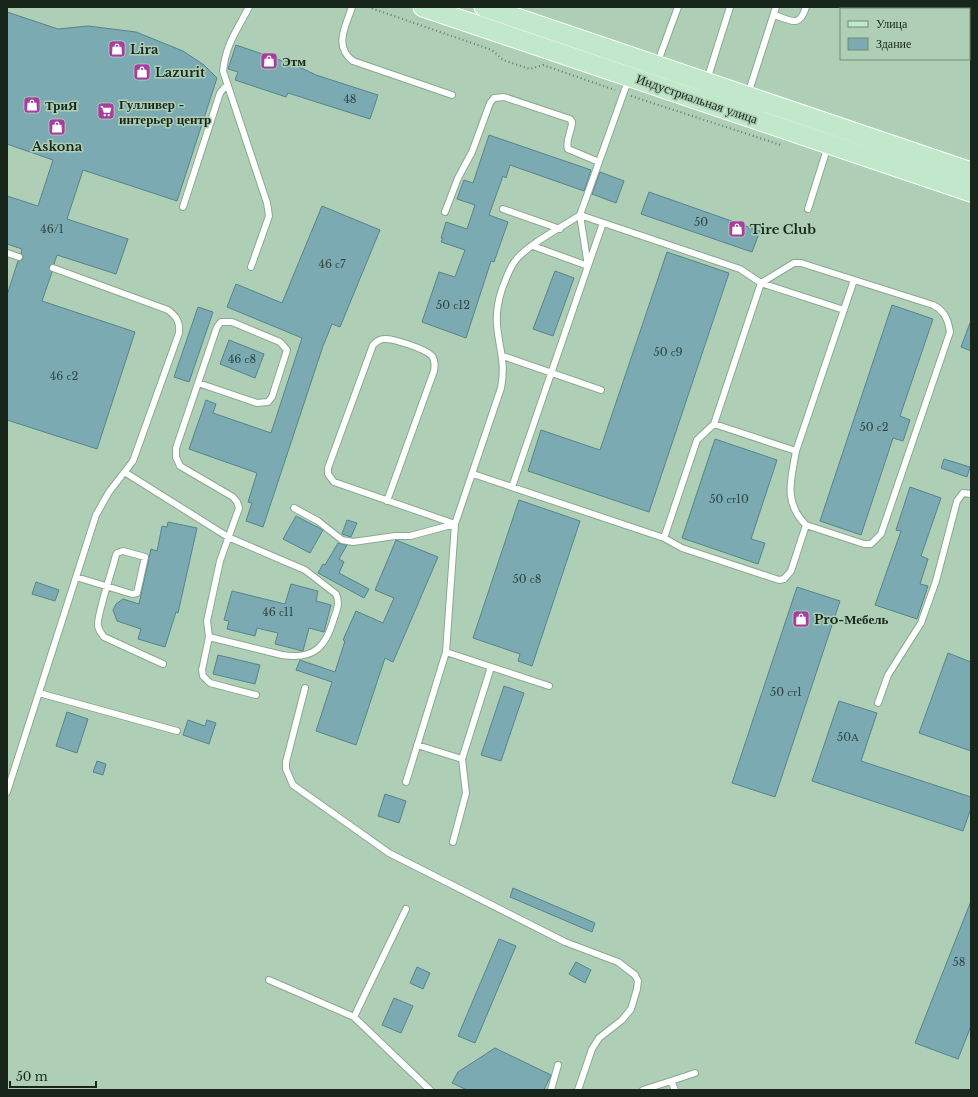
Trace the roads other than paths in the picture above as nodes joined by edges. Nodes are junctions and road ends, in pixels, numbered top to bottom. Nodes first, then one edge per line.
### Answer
1 (250, 7) edge
2 (352, 7) edge
3 (423, 7) edge
4 (484, 7) edge
5 (678, 7) edge
6 (730, 7) edge
7 (776, 7) edge
8 (806, 7) edge
9 (774, 15) junction
10 (657, 65) junction
11 (706, 82) junction
12 (626, 85) junction
13 (228, 86) junction
14 (452, 95) dead end
15 (748, 96) junction
16 (829, 143) junction
17 (599, 162) junction
18 (971, 172) edge
19 (971, 192) edge
20 (183, 207) dead end
21 (503, 208) dead end
22 (808, 209) dead end
23 (445, 212) dead end
24 (580, 215) junction
25 (603, 223) junction
26 (560, 228) junction
27 (533, 246) junction
28 (7, 253) edge
29 (20, 257) dead end
30 (588, 266) junction
31 (251, 267) dead end
32 (53, 268) dead end
33 (854, 280) junction
34 (761, 283) junction
35 (844, 310) junction
36 (503, 356) junction
37 (551, 373) junction
38 (198, 383) junction
39 (601, 390) dead end
40 (714, 424) junction
41 (796, 451) junction
42 (126, 472) junction
43 (472, 474) junction
44 (512, 487) junction
45 (971, 494) edge
46 (387, 501) junction
47 (294, 508) dead end
48 (456, 524) junction
49 (806, 525) junction
50 (228, 537) junction
51 (664, 538) junction
52 (76, 577) junction
53 (108, 587) junction
54 (209, 637) junction
55 (446, 652) junction
56 (162, 664) dead end
57 (491, 667) junction
58 (548, 686) dead end
59 (305, 688) dead end
60 (39, 693) junction
61 (256, 695) dead end
62 (878, 703) dead end
63 (176, 731) dead end
64 (417, 745) junction
65 (462, 759) junction
66 (406, 782) dead end
67 (7, 792) edge
68 (453, 842) dead end
69 (406, 909) dead end
70 (269, 980) dead end
71 (354, 1017) junction
72 (558, 1065) dead end
73 (694, 1073) dead end
74 (671, 1081) junction
75 (430, 1090) edge
76 (551, 1090) edge
77 (578, 1090) edge
78 (643, 1090) edge
79 (675, 1090) edge

1 - 13 lane
2 - 14 lane
3 - 12 main road, Индустриальная улица
4 - 10 main road, Индустриальная улица
5 - 10 lane
6 - 11 lane
7 - 9 lane
8 - 9 lane
9 - 15 lane
10 - 11 main road, Индустриальная улица
11 - 15 main road, Индустриальная улица
12 - 16 main road, Индустриальная улица
12 - 17 lane
13 - 20 lane
13 - 31 lane
15 - 18 main road, Индустриальная улица
16 - 19 main road, Индустриальная улица
16 - 22 lane
17 - 23 lane
17 - 24 lane
21 - 26 lane
24 - 25 lane
24 - 26 lane
24 - 30 lane
25 - 30 lane
25 - 34 lane
26 - 27 lane
27 - 30 lane
27 - 36 lane
28 - 29 lane
30 - 37 lane
32 - 42 lane
33 - 34 lane
33 - 35 lane
33 - 49 lane
34 - 35 lane
34 - 40 lane
35 - 41 lane
36 - 37 lane
36 - 43 lane
37 - 39 lane
37 - 44 lane
38 - 38 lane
38 - 50 lane
40 - 41 lane
40 - 51 lane
41 - 49 lane
42 - 50 lane
42 - 52 lane
43 - 44 lane
43 - 48 lane
44 - 51 lane
45 - 62 lane
46 - 46 lane
46 - 48 lane
47 - 48 lane
48 - 55 lane
49 - 51 lane
50 - 54 lane
50 - 54 lane
52 - 53 lane
52 - 60 lane
53 - 53 lane
53 - 56 lane
54 - 61 lane
55 - 57 lane
55 - 64 lane
57 - 58 lane
57 - 65 lane
59 - 77 lane
60 - 63 lane
60 - 67 lane
64 - 65 lane
64 - 66 lane
65 - 68 lane
69 - 71 lane
70 - 71 lane
71 - 75 lane
72 - 76 lane
73 - 74 lane
74 - 78 lane
74 - 79 lane

